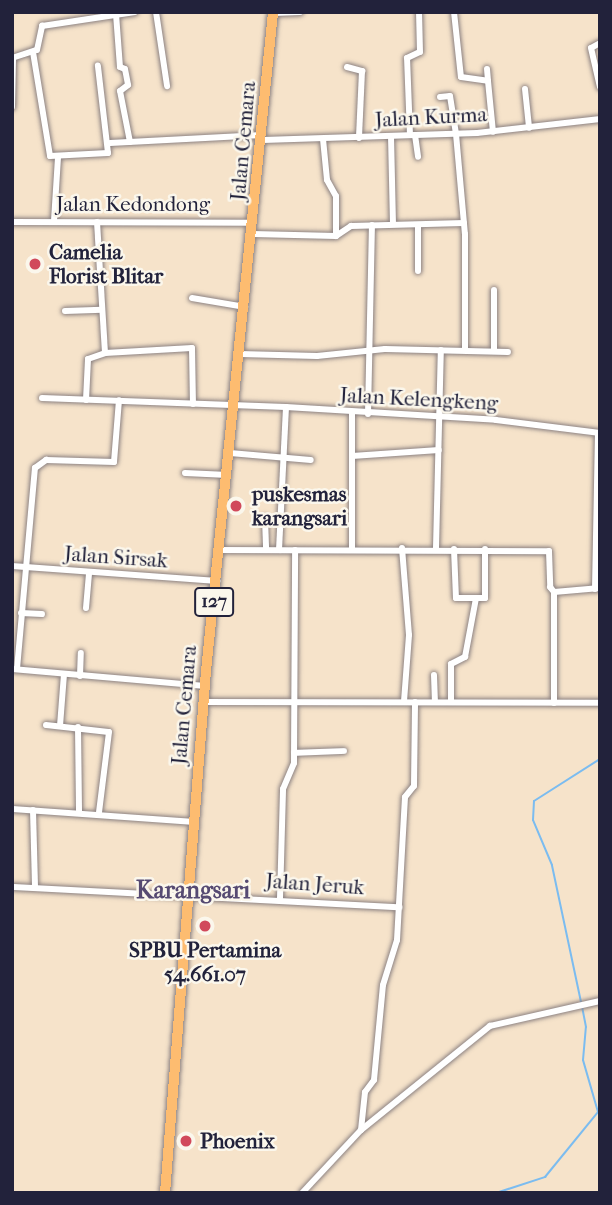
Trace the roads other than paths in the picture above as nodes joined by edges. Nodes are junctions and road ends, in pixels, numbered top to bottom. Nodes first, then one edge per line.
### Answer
1 (135, 12) edge
2 (156, 12) edge
3 (300, 12) edge
4 (419, 12) edge
5 (454, 12) edge
6 (273, 13) edge
7 (116, 14) junction
8 (600, 43) edge
9 (33, 52) junction
10 (15, 57) edge
11 (99, 66) dead end
12 (346, 67) dead end
13 (487, 69) dead end
14 (488, 81) junction
15 (167, 86) dead end
16 (600, 87) edge
17 (524, 89) dead end
18 (440, 97) dead end
19 (12, 107) edge
20 (600, 119) edge
21 (529, 128) junction
22 (493, 132) junction
23 (456, 134) junction
24 (413, 135) junction
25 (391, 136) junction
26 (263, 138) junction
27 (359, 138) junction
28 (323, 139) junction
29 (130, 142) junction
30 (110, 143) junction
31 (58, 157) junction
32 (418, 157) dead end
33 (54, 221) junction
34 (12, 222) edge
35 (97, 222) junction
36 (254, 223) junction
37 (464, 223) junction
38 (393, 224) junction
39 (372, 225) junction
40 (418, 225) junction
41 (253, 234) junction
42 (336, 236) junction
43 (418, 271) dead end
44 (494, 290) dead end
45 (192, 298) dead end
46 (244, 307) junction
47 (102, 310) junction
48 (65, 311) dead end
49 (367, 349) junction
50 (465, 349) junction
51 (441, 350) junction
52 (494, 351) junction
53 (508, 352) dead end
54 (104, 353) junction
55 (240, 354) junction
56 (42, 398) dead end
57 (86, 400) junction
58 (119, 400) junction
59 (192, 404) junction
60 (235, 404) junction
61 (286, 407) junction
62 (352, 413) junction
63 (368, 414) junction
64 (440, 418) junction
65 (599, 433) edge
66 (439, 450) junction
67 (230, 453) junction
68 (352, 456) junction
69 (281, 458) junction
70 (311, 460) dead end
71 (185, 472) dead end
72 (229, 475) junction
73 (265, 518) dead end
74 (352, 548) junction
75 (402, 548) junction
76 (436, 548) junction
77 (454, 549) junction
78 (485, 549) junction
79 (220, 550) junction
80 (266, 550) junction
81 (279, 550) junction
82 (295, 550) junction
83 (12, 566) edge
84 (24, 567) junction
85 (89, 573) junction
86 (217, 581) junction
87 (597, 589) edge
88 (554, 592) junction
89 (476, 598) junction
90 (86, 608) dead end
91 (21, 613) junction
92 (42, 614) dead end
93 (16, 632) edge
94 (81, 653) dead end
95 (15, 669) edge
96 (64, 674) junction
97 (434, 675) dead end
98 (80, 676) junction
99 (205, 686) junction
100 (204, 702) junction
101 (295, 702) junction
102 (404, 702) junction
103 (415, 702) junction
104 (435, 702) junction
105 (457, 702) junction
106 (555, 703) junction
107 (600, 703) edge
108 (46, 725) dead end
109 (60, 726) junction
110 (78, 727) junction
111 (344, 751) dead end
112 (294, 753) junction
113 (12, 809) edge
114 (33, 810) junction
115 (79, 811) junction
116 (99, 812) junction
117 (192, 822) junction
118 (12, 887) edge
119 (34, 887) junction
120 (185, 895) junction
121 (280, 898) junction
122 (399, 907) junction
123 (600, 1001) edge
124 (361, 1130) junction
125 (164, 1193) edge
126 (302, 1193) edge

1 - 7 street
2 - 15 street
3 - 6 street
4 - 24 street
5 - 14 street
6 - 26 main road, Jalan Cemara / 127
7 - 9 street
7 - 29 street
8 - 16 street
9 - 10 street
9 - 31 street
10 - 19 street
11 - 30 street
12 - 27 street
13 - 14 street
14 - 22 street
17 - 21 street
18 - 23 street
20 - 21 street, Jalan Kurma
21 - 22 street, Jalan Kurma
22 - 23 street, Jalan Kurma
23 - 24 street, Jalan Kurma
23 - 37 street
24 - 25 street, Jalan Kurma
24 - 32 street
25 - 27 street, Jalan Kurma
25 - 38 street
26 - 28 street, Jalan Kurma
26 - 29 street, Jalan Kurma
26 - 36 main road, Jalan Cemara / 127
27 - 28 street, Jalan Kurma
28 - 42 street
29 - 30 street, Jalan Kurma
30 - 31 street
31 - 33 street
33 - 34 street, Jalan Kedondong
33 - 35 street, Jalan Kedondong
35 - 36 street, Jalan Kedondong
35 - 47 street
36 - 41 main road, Jalan Cemara / 127
37 - 40 street
37 - 50 street
38 - 39 street
38 - 40 street
39 - 42 street
39 - 49 street
40 - 43 street
41 - 42 street
41 - 46 main road, Jalan Cemara / 127
44 - 52 street
45 - 46 street
46 - 55 main road, Jalan Cemara / 127
47 - 48 street
47 - 54 street
49 - 51 street
49 - 55 street
49 - 63 street
50 - 51 street
50 - 52 street
51 - 64 street
52 - 53 street
54 - 57 street
54 - 59 street
55 - 60 main road, Jalan Cemara / 127
56 - 57 street, Jalan Kelengkeng
57 - 58 street, Jalan Kelengkeng
58 - 59 street, Jalan Kelengkeng
58 - 84 street
59 - 60 street, Jalan Kelengkeng
60 - 61 street, Jalan Kelengkeng
60 - 67 main road, Jalan Cemara / 127
61 - 62 street, Jalan Kelengkeng
61 - 69 street
62 - 63 street, Jalan Kelengkeng
62 - 68 street
63 - 64 street, Jalan Kelengkeng
64 - 65 street, Jalan Kelengkeng
64 - 66 street
65 - 87 street
66 - 68 street
66 - 76 street
67 - 69 street
67 - 72 main road, Jalan Cemara / 127
68 - 74 street
69 - 70 street
69 - 81 street
71 - 72 street
72 - 79 main road, Jalan Cemara / 127
73 - 80 street
74 - 75 street
74 - 82 street
75 - 76 street
75 - 102 street
76 - 77 street
77 - 78 street
77 - 89 street
78 - 88 street
78 - 89 street
79 - 80 street
79 - 86 main road, Jalan Cemara / 127
80 - 81 street
81 - 82 street
82 - 101 street
83 - 84 street, Jalan Sirsak
84 - 85 street, Jalan Sirsak
84 - 91 street
85 - 86 street, Jalan Sirsak
85 - 90 street
86 - 99 main road, Jalan Cemara / 127
87 - 88 street
88 - 106 street
89 - 105 street
91 - 92 street
91 - 93 street
93 - 95 street
94 - 98 street
95 - 96 street
96 - 98 street
96 - 109 street
97 - 104 street
98 - 99 street
99 - 100 main road, Jalan Cemara / 127
100 - 101 street
100 - 117 main road, Jalan Cemara / 127
101 - 102 street
101 - 112 street
102 - 103 street
103 - 104 street
103 - 122 street
104 - 105 street
105 - 106 street
106 - 107 street
108 - 109 street
109 - 110 street
110 - 115 street
110 - 116 street
111 - 112 street
112 - 121 street
113 - 114 street
114 - 115 street
114 - 119 street
115 - 116 street
116 - 117 street
117 - 120 main road, Jalan Cemara / 127
118 - 119 street, Jalan Jeruk
119 - 120 street, Jalan Jeruk
120 - 121 street, Jalan Jeruk
120 - 125 main road, Jalan Cemara / 127
121 - 122 street, Jalan Jeruk
122 - 124 street
123 - 124 street
124 - 126 street

